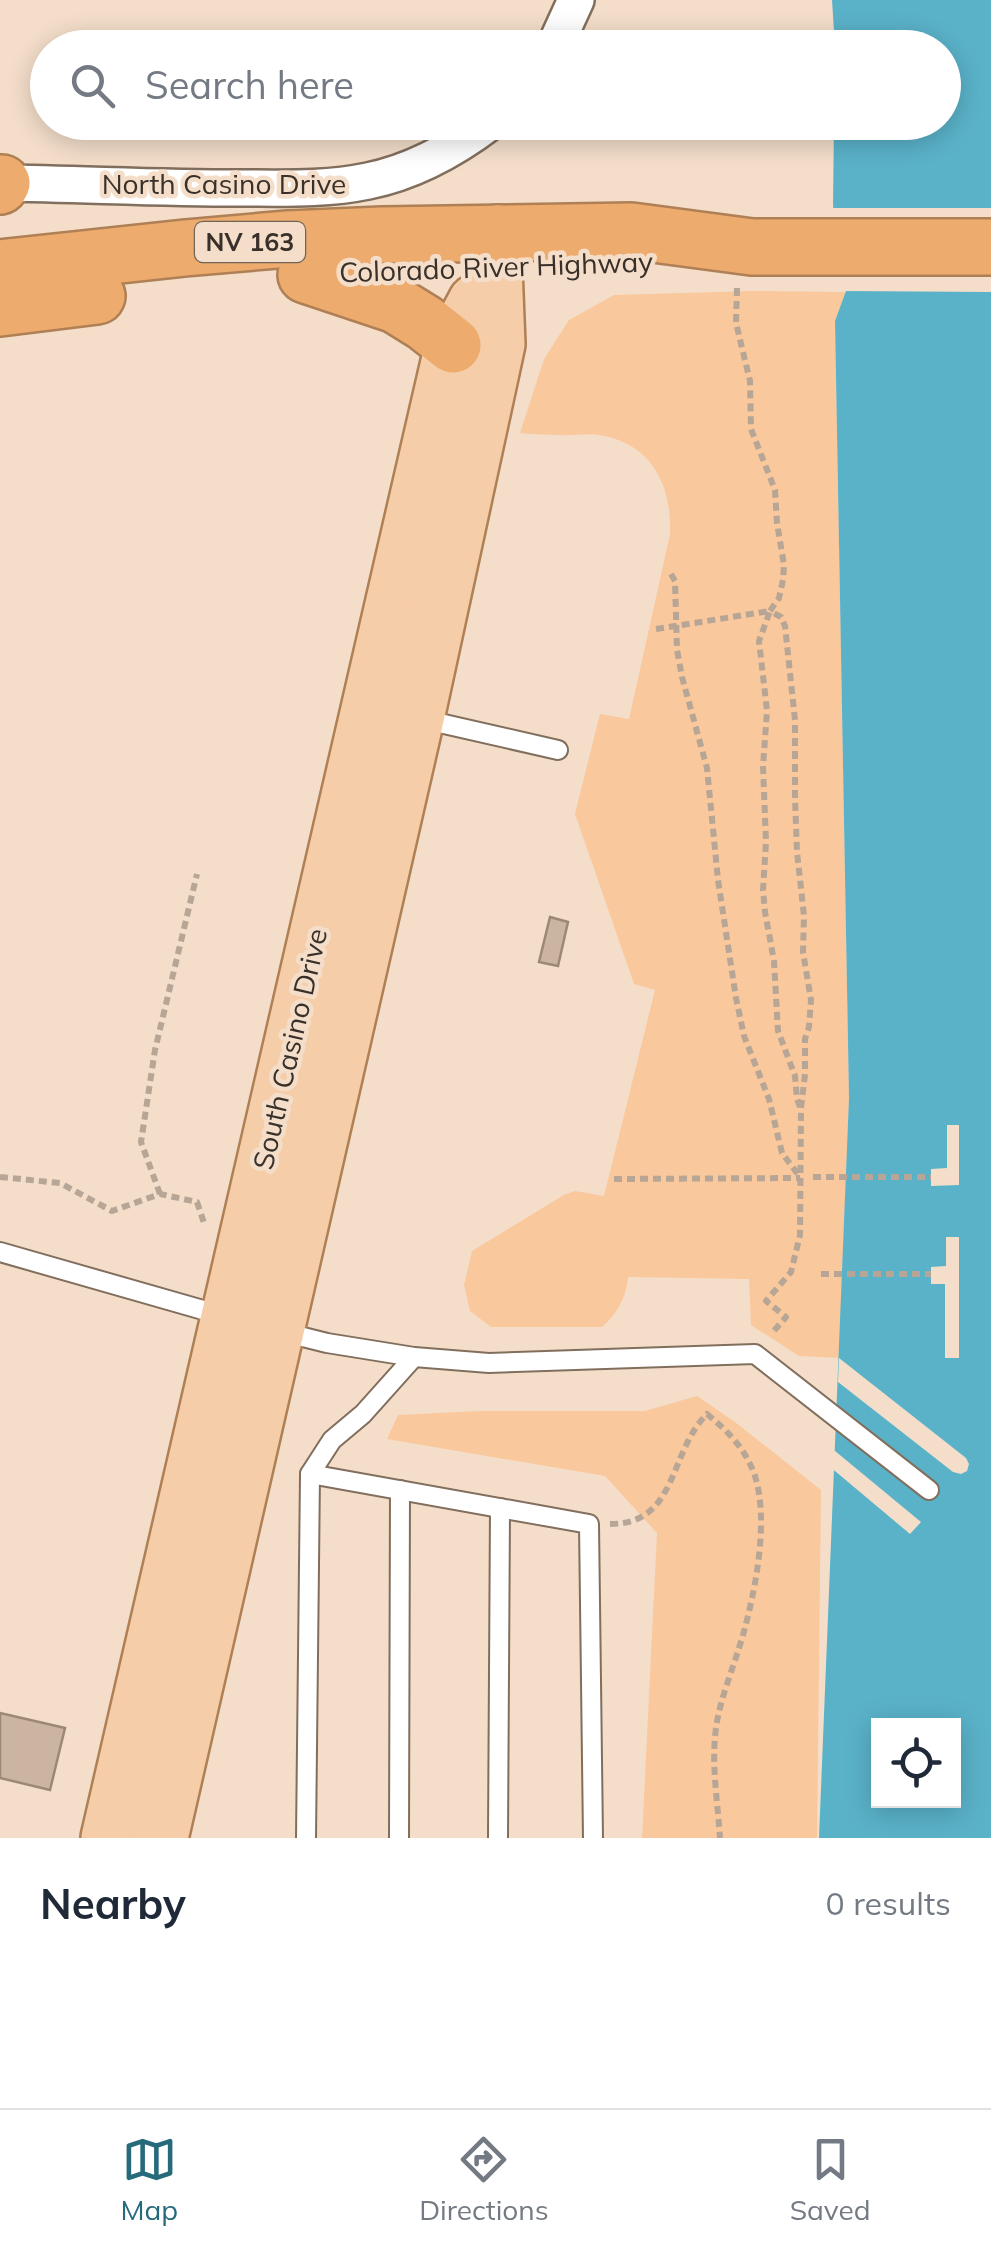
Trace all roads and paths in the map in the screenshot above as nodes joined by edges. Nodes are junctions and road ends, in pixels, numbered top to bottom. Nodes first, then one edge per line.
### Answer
1 (576, 0) edge
2 (562, 30) edge
3 (466, 140) edge
4 (1, 184) edge
5 (991, 247) edge
6 (496, 250) junction
7 (744, 268) junction
8 (306, 274) junction
9 (0, 278) edge
10 (452, 345) junction
11 (671, 574) dead end
12 (770, 612) junction
13 (676, 626) junction
14 (656, 629) dead end
15 (416, 718) junction
16 (558, 750) dead end
17 (198, 874) dead end
18 (801, 1108) junction
19 (0, 1177) edge
20 (813, 1177) dead end
21 (931, 1177) dead end
22 (801, 1178) junction
23 (614, 1179) dead end
24 (160, 1194) junction
25 (209, 1240) dead end
26 (0, 1252) edge
27 (821, 1274) dead end
28 (930, 1274) dead end
29 (253, 1324) junction
30 (772, 1333) dead end
31 (414, 1357) junction
32 (310, 1474) junction
33 (400, 1490) junction
34 (929, 1490) dead end
35 (500, 1508) junction
36 (589, 1524) junction
37 (109, 1838) edge
38 (160, 1838) edge
39 (306, 1838) edge
40 (399, 1838) edge
41 (498, 1838) edge
42 (593, 1838) edge
43 (720, 1838) edge

1 - 2 street
3 - 4 street, North Casino Drive
5 - 7 highway, Colorado River Highway / NV 163
6 - 7 highway, Colorado River Highway / NV 163
6 - 8 highway, Colorado River Highway / NV 163
6 - 9 highway, Colorado River Highway / NV 163
6 - 10 main road, South Casino Drive
6 - 15 main road, South Casino Drive
7 - 12 path
8 - 9 highway, Colorado River Highway / NV 163
8 - 10 highway
10 - 29 main road, South Casino Drive
11 - 13 path
12 - 13 path
12 - 18 path
12 - 18 path
13 - 14 path
13 - 22 path
15 - 16 lane
15 - 29 main road, South Casino Drive
17 - 24 path
18 - 22 path
19 - 24 path
20 - 21 path
22 - 23 path
22 - 30 path
24 - 25 path
26 - 29 lane
27 - 28 path
29 - 31 lane
29 - 37 main road, South Casino Drive
29 - 38 main road, South Casino Drive
31 - 32 lane
31 - 34 lane
32 - 33 lane
32 - 39 lane
33 - 35 lane
33 - 40 lane
35 - 36 lane
35 - 41 lane
36 - 42 lane
36 - 43 path

